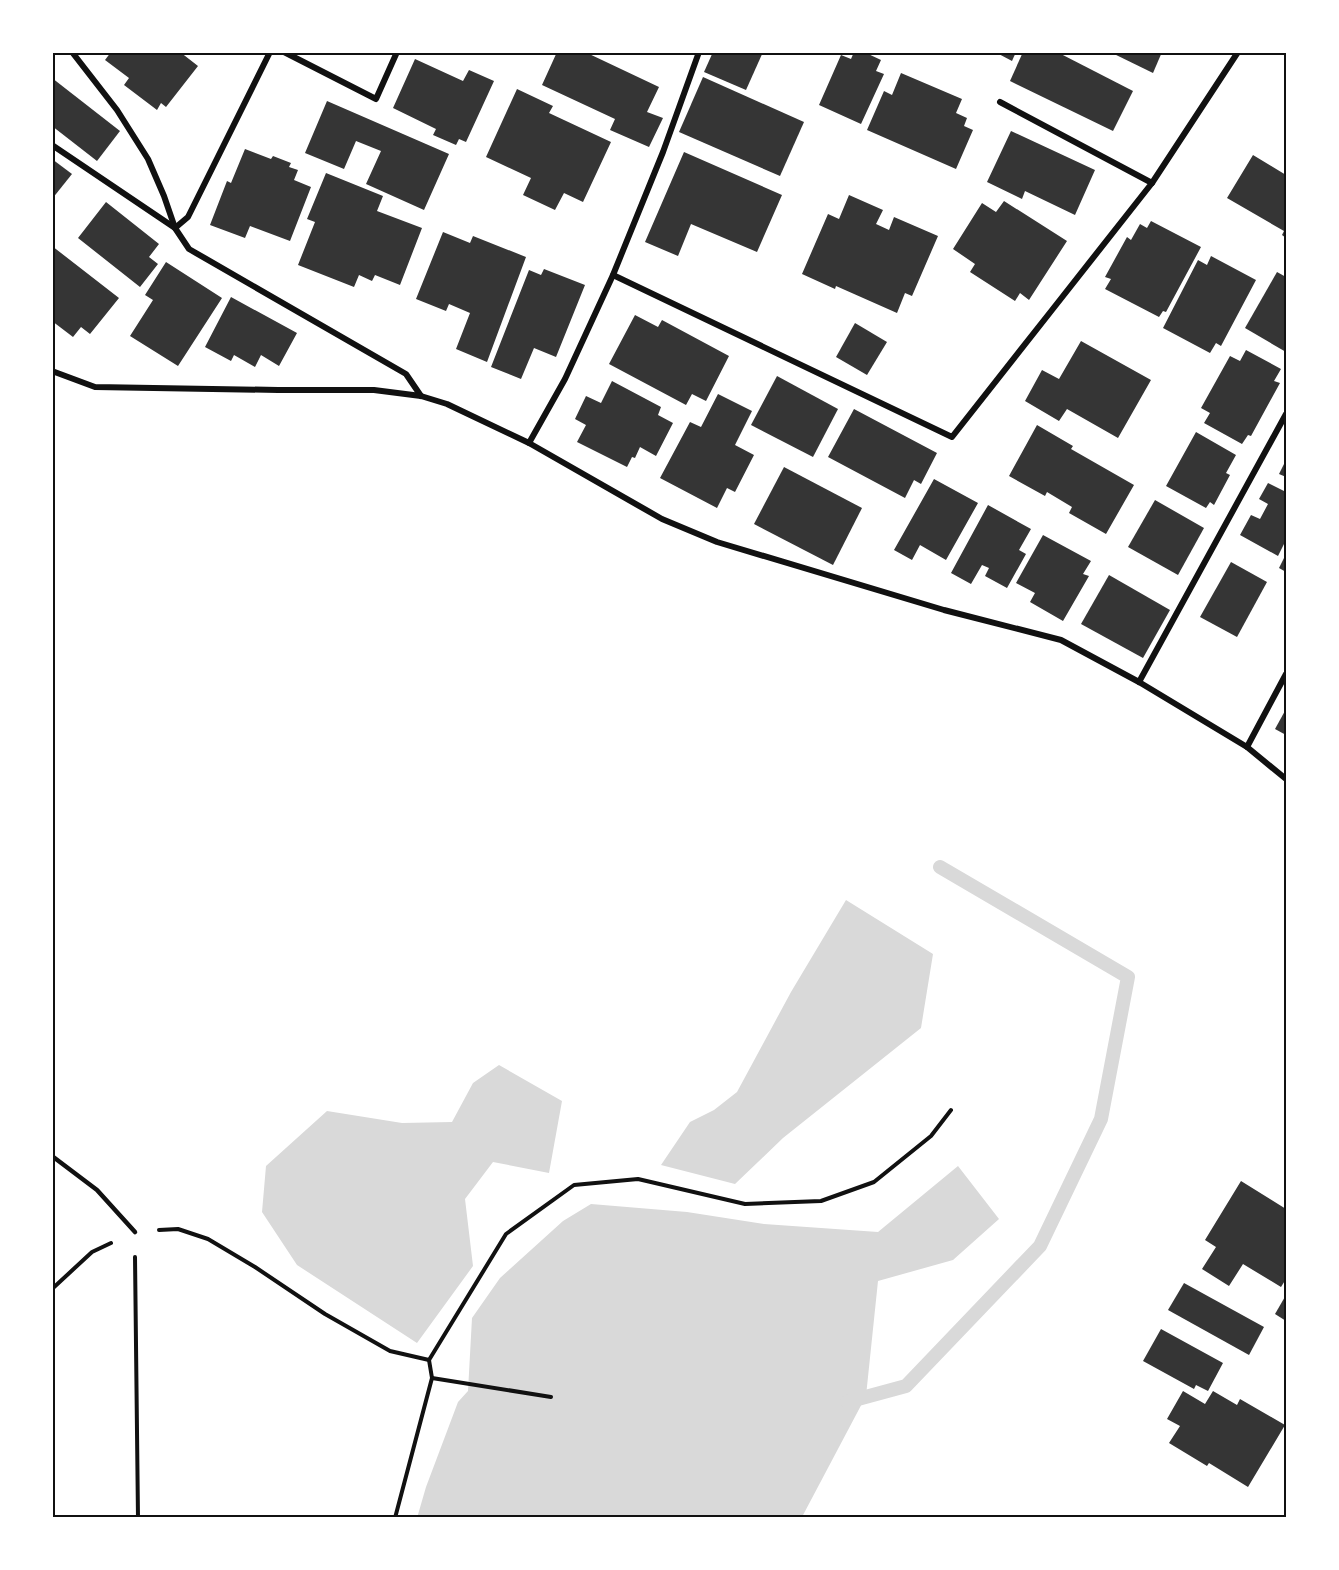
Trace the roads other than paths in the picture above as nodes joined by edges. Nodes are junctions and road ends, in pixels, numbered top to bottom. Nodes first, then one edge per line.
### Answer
1 (72, 52) edge
2 (270, 52) edge
3 (284, 52) edge
4 (397, 52) edge
5 (699, 52) edge
6 (1238, 52) edge
7 (999, 102) dead end
8 (52, 145) edge
9 (1152, 183) junction
10 (175, 228) junction
11 (613, 275) junction
12 (52, 371) edge
13 (421, 396) junction
14 (1287, 414) edge
15 (529, 443) junction
16 (1287, 674) edge
17 (1139, 682) junction
18 (1247, 747) junction
19 (1287, 779) edge
20 (52, 1156) edge
21 (135, 1232) road end

1 - 10 street
2 - 10 street
3 - 4 street
5 - 11 street
6 - 9 street
7 - 9 street
8 - 10 street
9 - 11 street
10 - 13 street
11 - 15 street
12 - 13 street
13 - 15 street
14 - 17 street
15 - 17 street
16 - 18 street
17 - 18 street
18 - 19 street
20 - 21 lane

